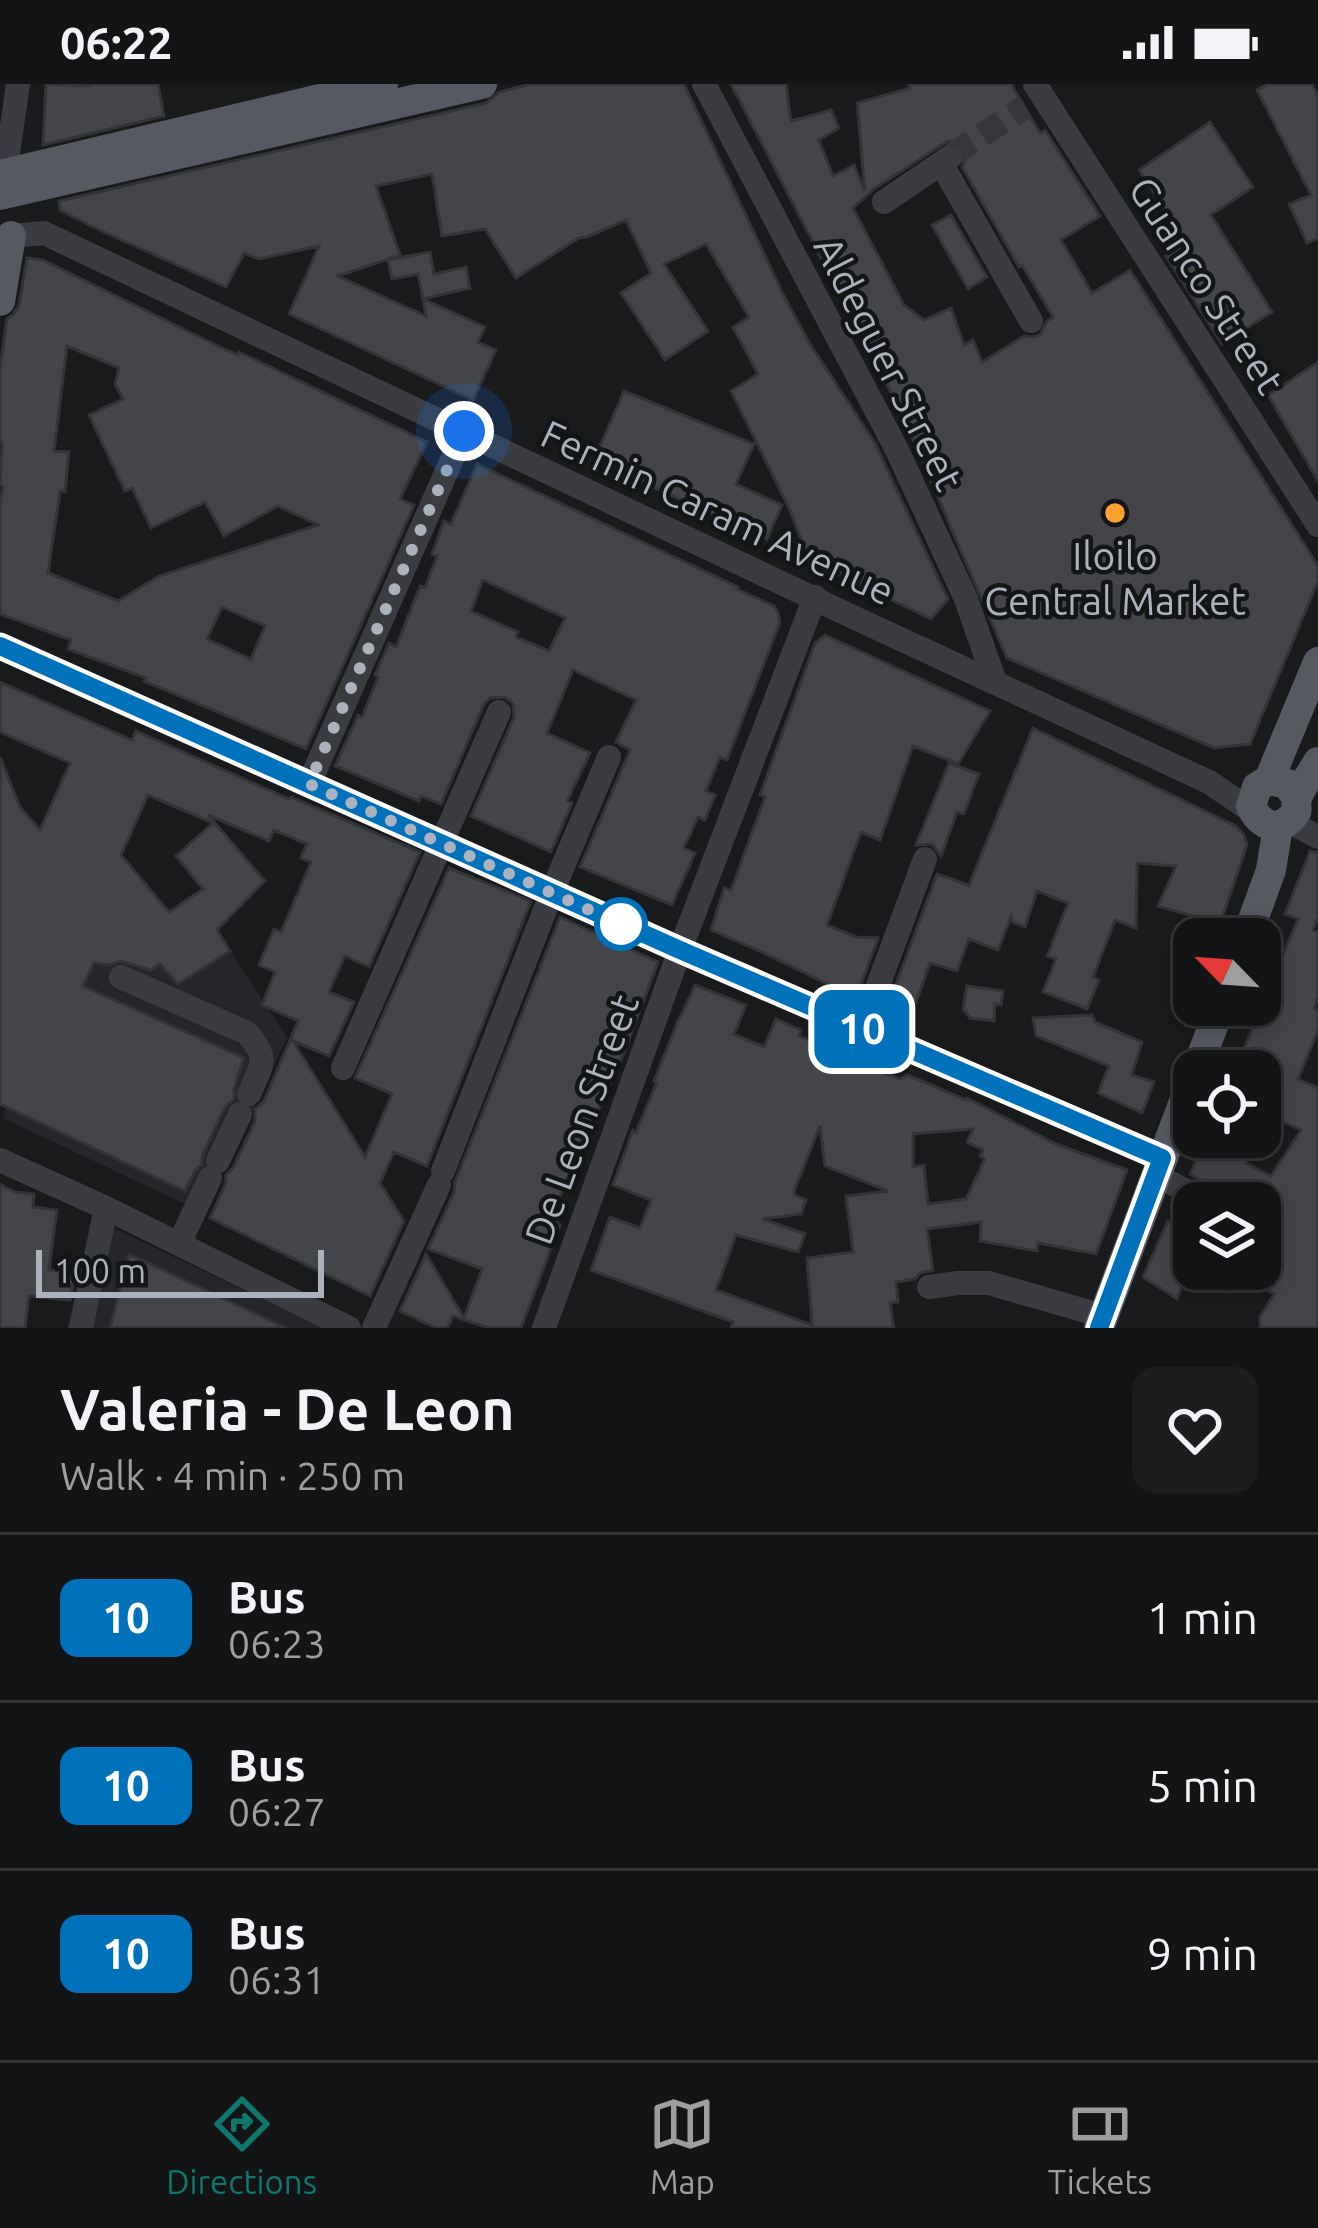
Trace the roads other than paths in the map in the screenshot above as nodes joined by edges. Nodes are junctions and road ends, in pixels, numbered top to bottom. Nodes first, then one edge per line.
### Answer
1 (18, 84) edge
2 (482, 84) edge
3 (704, 84) edge
4 (367, 86) edge
5 (1034, 96) edge
6 (2, 184) edge
7 (38, 188) junction
8 (884, 202) dead end
9 (44, 233) junction
10 (6, 240) edge
11 (0, 302) edge
12 (1030, 321) dead end
13 (464, 431) junction
14 (1318, 525) edge
15 (815, 597) junction
16 (0, 646) edge
17 (1318, 662) edge
18 (995, 682) junction
19 (499, 712) dead end
20 (609, 757) dead end
21 (1318, 761) edge
22 (309, 784) junction
23 (1275, 803) junction
24 (1318, 837) edge
25 (443, 844) junction
26 (925, 859) dead end
27 (552, 892) junction
28 (1254, 918) edge
29 (680, 950) junction
30 (122, 977) dead end
31 (862, 1029) junction
32 (344, 1068) dead end
33 (1173, 1130) edge
34 (0, 1160) edge
35 (1159, 1167) junction
36 (1180, 1182) edge
37 (106, 1208) junction
38 (179, 1244) junction
39 (561, 1281) junction
40 (929, 1287) dead end
41 (1101, 1322) edge
42 (81, 1328) edge
43 (349, 1328) edge
44 (374, 1328) edge
45 (544, 1328) edge
46 (556, 1328) edge

1 - 6 street
2 - 7 main road
3 - 18 street, Aldeguer Street
4 - 6 main road
5 - 14 street, Guanco Street
6 - 7 main road
7 - 9 street
8 - 12 street
9 - 10 street
9 - 13 street, Fermin Caram Avenue
10 - 11 main road
13 - 15 street, Fermin Caram Avenue
13 - 22 street
15 - 18 street, Fermin Caram Avenue
15 - 29 street, De Leon Street
16 - 22 street
17 - 23 main road
18 - 23 street, Fermin Caram Avenue
19 - 25 street
20 - 27 street
21 - 23 main road
22 - 25 street
23 - 24 street, Fermin Caram Avenue
23 - 28 main road
25 - 27 street
25 - 32 street
26 - 31 street
27 - 29 street
27 - 44 street
29 - 31 street
29 - 39 street, De Leon Street
30 - 38 street
31 - 35 street
33 - 35 main road
34 - 37 street
35 - 36 street
35 - 41 main road
37 - 38 street
37 - 42 street
38 - 43 street
39 - 45 street, De Leon Street
39 - 46 street
40 - 41 street

